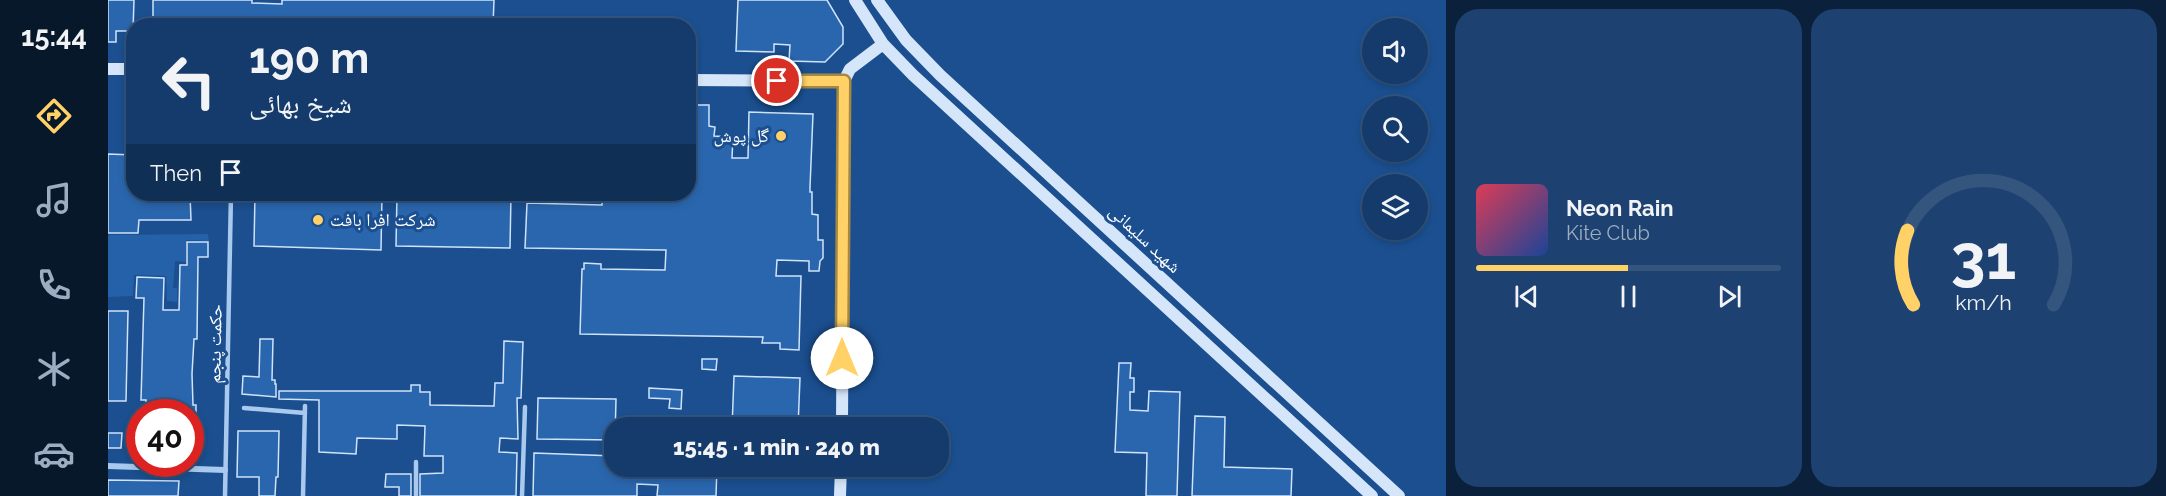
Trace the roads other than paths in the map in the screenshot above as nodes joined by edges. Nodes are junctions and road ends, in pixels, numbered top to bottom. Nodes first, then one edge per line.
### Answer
1 (855, 0) edge
2 (877, 0) edge
3 (883, 44) junction
4 (108, 69) edge
5 (126, 69) edge
6 (696, 80) edge
7 (844, 81) junction
8 (231, 201) edge
9 (305, 406) dead end
10 (525, 407) dead end
11 (244, 408) dead end
12 (305, 413) junction
13 (842, 417) edge
14 (416, 462) dead end
15 (108, 466) edge
16 (225, 470) junction
17 (841, 477) edge
18 (225, 496) edge
19 (303, 496) edge
20 (416, 496) edge
21 (522, 496) edge
22 (840, 496) edge
23 (1372, 496) edge
24 (1398, 496) edge

1 - 3 main road, شهید سلیمانی
2 - 24 main road, شهید سلیمانی
3 - 7 main road
3 - 23 main road, شهید سلیمانی
4 - 5 main road
6 - 7 main road
7 - 13 main road
8 - 16 lane, حکمت پنجم
9 - 12 lane
10 - 21 lane
11 - 12 lane
12 - 19 lane
14 - 20 lane
15 - 16 street
16 - 18 lane, حکمت پنجم
17 - 22 main road

